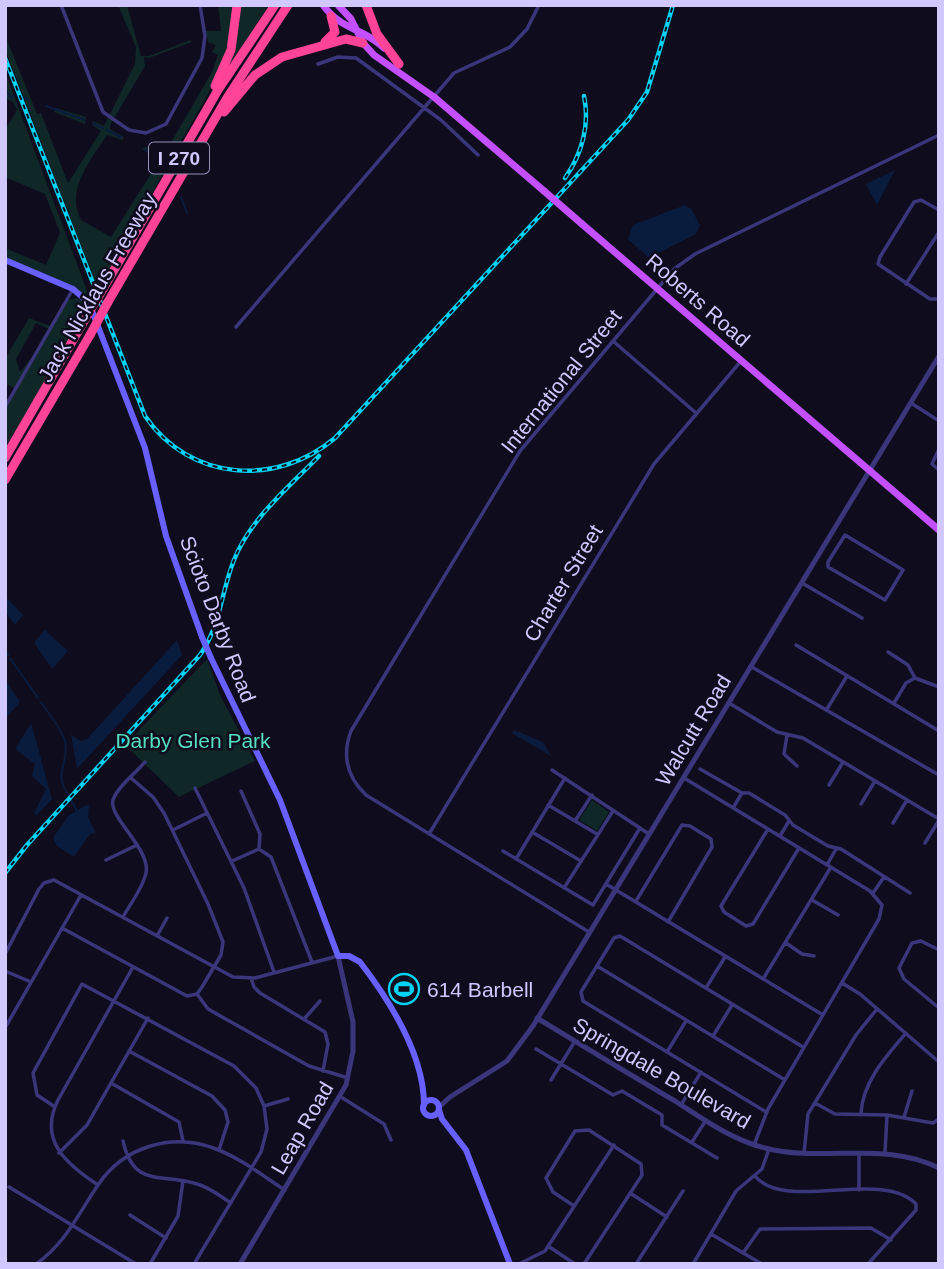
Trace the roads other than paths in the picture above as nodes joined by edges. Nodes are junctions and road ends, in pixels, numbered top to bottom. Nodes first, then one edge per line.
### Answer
1 (61, 5) edge
2 (200, 5) edge
3 (237, 5) edge
4 (275, 5) edge
5 (288, 5) edge
6 (323, 5) edge
7 (338, 5) edge
8 (366, 5) edge
9 (539, 5) edge
10 (331, 16) junction
11 (357, 32) junction
12 (363, 43) junction
13 (321, 45) junction
14 (317, 64) dead end
15 (399, 64) junction
16 (433, 97) junction
17 (423, 108) junction
18 (939, 135) edge
19 (478, 155) dead end
20 (193, 156) junction
21 (160, 190) junction
22 (939, 210) edge
23 (939, 232) edge
24 (5, 260) edge
25 (906, 284) junction
26 (658, 288) junction
27 (73, 289) junction
28 (938, 300) edge
29 (236, 327) dead end
30 (613, 341) junction
31 (939, 356) edge
32 (741, 361) junction
33 (910, 403) junction
34 (5, 407) edge
35 (697, 413) junction
36 (939, 421) edge
37 (939, 449) edge
38 (5, 458) edge
39 (869, 470) junction
40 (939, 470) edge
41 (5, 480) edge
42 (939, 530) edge
43 (827, 540) junction
44 (837, 546) junction
45 (801, 582) junction
46 (862, 618) dead end
47 (796, 645) dead end
48 (888, 652) dead end
49 (750, 666) junction
50 (847, 676) junction
51 (915, 678) junction
52 (939, 687) edge
53 (729, 703) junction
54 (894, 704) junction
55 (827, 709) junction
56 (939, 731) edge
57 (787, 735) junction
58 (145, 762) dead end
59 (843, 762) junction
60 (797, 766) dead end
61 (700, 769) dead end
62 (552, 770) dead end
63 (939, 775) edge
64 (131, 778) junction
65 (565, 778) junction
66 (684, 778) junction
67 (875, 781) junction
68 (829, 785) dead end
69 (195, 789) dead end
70 (241, 791) dead end
71 (742, 793) junction
72 (592, 795) junction
73 (907, 800) junction
74 (548, 804) junction
75 (861, 804) dead end
76 (733, 808) junction
77 (613, 811) junction
78 (207, 813) junction
79 (939, 819) edge
80 (575, 821) junction
81 (789, 821) junction
82 (893, 823) dead end
83 (640, 828) junction
84 (768, 829) junction
85 (173, 830) junction
86 (532, 832) junction
87 (429, 834) junction
88 (597, 834) junction
89 (649, 834) junction
90 (779, 836) junction
91 (925, 842) dead end
92 (136, 845) junction
93 (799, 848) junction
94 (259, 849) junction
95 (836, 849) junction
96 (503, 850) dead end
97 (516, 859) junction
98 (106, 860) dead end
99 (232, 861) junction
100 (581, 861) junction
101 (829, 866) junction
102 (884, 877) junction
103 (606, 884) junction
104 (564, 888) junction
105 (615, 890) junction
106 (873, 893) junction
107 (910, 893) dead end
108 (81, 895) junction
109 (812, 900) junction
110 (636, 902) junction
111 (838, 915) dead end
112 (123, 917) junction
113 (167, 918) dead end
114 (668, 922) junction
115 (62, 928) junction
116 (589, 932) junction
117 (157, 936) junction
118 (786, 943) junction
119 (939, 950) edge
120 (5, 954) edge
121 (338, 956) junction
122 (725, 956) junction
123 (814, 956) dead end
124 (312, 962) junction
125 (597, 966) junction
126 (133, 967) junction
127 (213, 968) junction
128 (5, 971) edge
129 (274, 972) junction
130 (251, 978) junction
131 (763, 979) junction
132 (31, 982) junction
133 (842, 983) junction
134 (706, 988) junction
135 (197, 993) junction
136 (115, 1000) junction
137 (320, 1000) dead end
138 (732, 1004) junction
139 (939, 1008) edge
140 (877, 1009) junction
141 (822, 1015) junction
142 (148, 1018) junction
143 (305, 1018) junction
144 (537, 1018) junction
145 (686, 1020) junction
146 (5, 1028) edge
147 (906, 1033) junction
148 (713, 1036) junction
149 (575, 1041) junction
150 (804, 1048) junction
151 (536, 1049) dead end
152 (129, 1051) junction
153 (667, 1052) junction
154 (939, 1062) edge
155 (561, 1064) junction
156 (323, 1071) junction
157 (701, 1073) junction
158 (348, 1078) junction
159 (551, 1080) dead end
160 (785, 1080) junction
161 (111, 1083) junction
162 (421, 1086) junction
163 (912, 1091) dead end
164 (341, 1097) junction
165 (288, 1099) dead end
166 (815, 1103) junction
167 (424, 1105) junction
168 (437, 1105) junction
169 (681, 1105) junction
170 (264, 1106) junction
171 (55, 1107) junction
172 (766, 1112) junction
173 (861, 1114) junction
174 (887, 1115) junction
175 (431, 1116) junction
176 (904, 1116) junction
177 (939, 1119) edge
178 (706, 1120) junction
179 (446, 1124) junction
180 (391, 1140) dead end
181 (123, 1141) dead end
182 (183, 1141) junction
183 (692, 1143) junction
184 (614, 1145) junction
185 (754, 1145) junction
186 (769, 1149) junction
187 (219, 1150) junction
188 (885, 1152) junction
189 (59, 1153) junction
190 (804, 1153) junction
191 (859, 1153) junction
192 (128, 1155) junction
193 (717, 1158) dead end
194 (939, 1168) edge
195 (252, 1170) junction
196 (755, 1177) junction
197 (183, 1181) junction
198 (98, 1185) junction
199 (9, 1186) dead end
200 (285, 1190) junction
201 (859, 1190) junction
202 (683, 1191) dead end
203 (630, 1193) junction
204 (231, 1203) junction
205 (574, 1206) junction
206 (130, 1215) dead end
207 (667, 1217) junction
208 (73, 1225) junction
209 (711, 1234) junction
210 (166, 1238) junction
211 (891, 1240) junction
212 (548, 1246) junction
213 (743, 1253) junction
214 (36, 1264) edge
215 (136, 1264) edge
216 (150, 1264) edge
217 (194, 1264) edge
218 (240, 1264) edge
219 (510, 1264) edge
220 (519, 1264) edge
221 (575, 1264) edge
222 (584, 1264) edge
223 (636, 1264) edge
224 (693, 1264) edge
225 (762, 1264) edge
226 (868, 1264) edge

1 - 2 street
3 - 21 highway
4 - 21 highway, Jack Nicklaus Freeway / I 270
5 - 20 highway, Jack Nicklaus Freeway / I 270
6 - 10 main road, Roberts Road
7 - 11 main road, Roberts Road
8 - 15 highway
9 - 16 street
10 - 11 main road, Roberts Road
10 - 13 highway
11 - 12 main road, Roberts Road
11 - 15 main road, Roberts Road
12 - 13 highway
12 - 16 main road, Roberts Road
13 - 20 highway
14 - 17 street
15 - 16 main road, Roberts Road
16 - 17 street
16 - 26 main road, Roberts Road, bridge
17 - 19 street
17 - 29 street
18 - 26 street, International Street
20 - 41 highway, Jack Nicklaus Freeway / I 270, bridge
21 - 38 highway, Jack Nicklaus Freeway / I 270, bridge
22 - 25 street
23 - 25 street
24 - 27 main road, Scioto Darby Road
25 - 28 street
26 - 30 street, International Street
26 - 32 main road, Roberts Road
27 - 34 street
27 - 121 main road, Scioto Darby Road, bridge
30 - 35 street
30 - 87 street, International Street
31 - 33 street, Walcutt Road
32 - 35 street, Charter Street
32 - 39 main road, Roberts Road
33 - 36 street
33 - 39 street, Walcutt Road
35 - 87 street, Charter Street
37 - 40 street
39 - 42 main road, Roberts Road
39 - 43 street, Walcutt Road
43 - 44 street
43 - 45 street, Walcutt Road
44 - 44 street
45 - 46 street
45 - 49 street, Walcutt Road
47 - 50 street
48 - 51 street
49 - 53 street, Walcutt Road
49 - 55 street
50 - 54 street
50 - 55 street
51 - 52 street
51 - 54 street
53 - 57 street
53 - 66 street, Walcutt Road
54 - 56 street
55 - 63 street
57 - 59 street
57 - 60 street
58 - 64 street
59 - 67 street
59 - 68 street
61 - 71 street
62 - 65 street
64 - 85 street
64 - 92 street
65 - 72 street
65 - 74 street
66 - 76 street
66 - 89 street, Walcutt Road
67 - 73 street
67 - 75 street
69 - 78 street
70 - 94 street
71 - 76 street
71 - 81 street
72 - 77 street
72 - 80 street
73 - 79 street
73 - 82 street
74 - 80 street
74 - 86 street
76 - 84 street
77 - 83 street
77 - 88 street
78 - 85 street
78 - 99 street
79 - 91 street
80 - 88 street
81 - 90 street
81 - 95 street
83 - 89 street
83 - 103 street
84 - 90 street
84 - 93 street
85 - 127 street
86 - 97 street
86 - 100 street
87 - 116 street, International Street
88 - 100 street
89 - 105 street, Walcutt Road
90 - 93 street
92 - 98 street
92 - 112 street
93 - 101 street
94 - 99 street
94 - 124 street
95 - 101 street
95 - 102 street
96 - 97 street
97 - 104 street
99 - 129 street
100 - 104 street
101 - 106 street
101 - 109 street
102 - 106 street
102 - 107 street
103 - 104 street
103 - 105 street
105 - 110 street
105 - 116 street, Walcutt Road
106 - 133 street
108 - 112 street
108 - 115 street
108 - 120 street
109 - 111 street
109 - 118 street
110 - 114 street
110 - 114 street
112 - 117 street
113 - 117 street
114 - 122 street
115 - 126 street
115 - 132 street
116 - 144 street, Walcutt Road
117 - 127 street
118 - 123 street
118 - 131 street
119 - 139 street
121 - 124 street
121 - 158 street, Leap Road
121 - 162 main road
122 - 131 street
122 - 134 street
124 - 129 street
125 - 134 street
125 - 145 street
125 - 153 street
126 - 135 street
126 - 136 street
127 - 130 street
127 - 135 street
128 - 132 street
129 - 130 street
130 - 143 street
131 - 141 street
132 - 146 street
133 - 140 street
133 - 141 street
134 - 138 street
135 - 156 street
136 - 142 street
136 - 171 street
136 - 171 street
137 - 143 street
138 - 148 street
138 - 150 street
140 - 147 street
140 - 166 street
141 - 150 street
142 - 152 street
142 - 170 street
143 - 156 street
144 - 149 street, Springdale Boulevard
144 - 168 street, Walcutt Road
145 - 148 street
145 - 153 street
147 - 154 street
147 - 173 street
148 - 160 street
149 - 155 street
149 - 169 street, Springdale Boulevard
150 - 160 street
151 - 155 street
152 - 161 street
152 - 187 street
153 - 157 street
155 - 159 street
155 - 183 street
156 - 158 street
157 - 169 street
157 - 172 street
158 - 164 street, Leap Road
160 - 172 street
161 - 182 street
161 - 189 street
162 - 167 main road
162 - 168 main road
163 - 176 street
164 - 180 street
164 - 200 street, Leap Road
165 - 170 street
166 - 173 street
166 - 190 street
167 - 168 main road
167 - 175 main road
168 - 175 main road
168 - 179 main road
169 - 178 street, Springdale Boulevard
170 - 195 street
171 - 189 street
172 - 185 street
173 - 174 street
174 - 176 street
174 - 188 street
175 - 179 main road
176 - 177 street
178 - 183 street
178 - 185 street, Springdale Boulevard
179 - 219 main road
181 - 192 street
182 - 187 street
182 - 192 street
183 - 193 street
184 - 203 street
184 - 205 street
184 - 205 street
185 - 186 street, Springdale Boulevard
186 - 190 street, Springdale Boulevard
186 - 196 street
187 - 195 street
188 - 191 street, Springdale Boulevard
188 - 194 street, Springdale Boulevard
189 - 198 street
190 - 191 street, Springdale Boulevard
191 - 201 street
192 - 197 street
192 - 198 street
195 - 200 street
195 - 204 street
196 - 201 street
196 - 209 street
197 - 204 street
197 - 210 street
198 - 208 street
199 - 208 street
200 - 218 street, Leap Road
201 - 211 street
202 - 207 street
203 - 207 street
203 - 222 street
204 - 217 street
205 - 212 street
206 - 210 street
207 - 223 street
208 - 214 street
208 - 215 street
209 - 213 street
209 - 224 street
210 - 216 street
211 - 213 street
211 - 226 street
212 - 220 street
212 - 221 street
213 - 225 street

